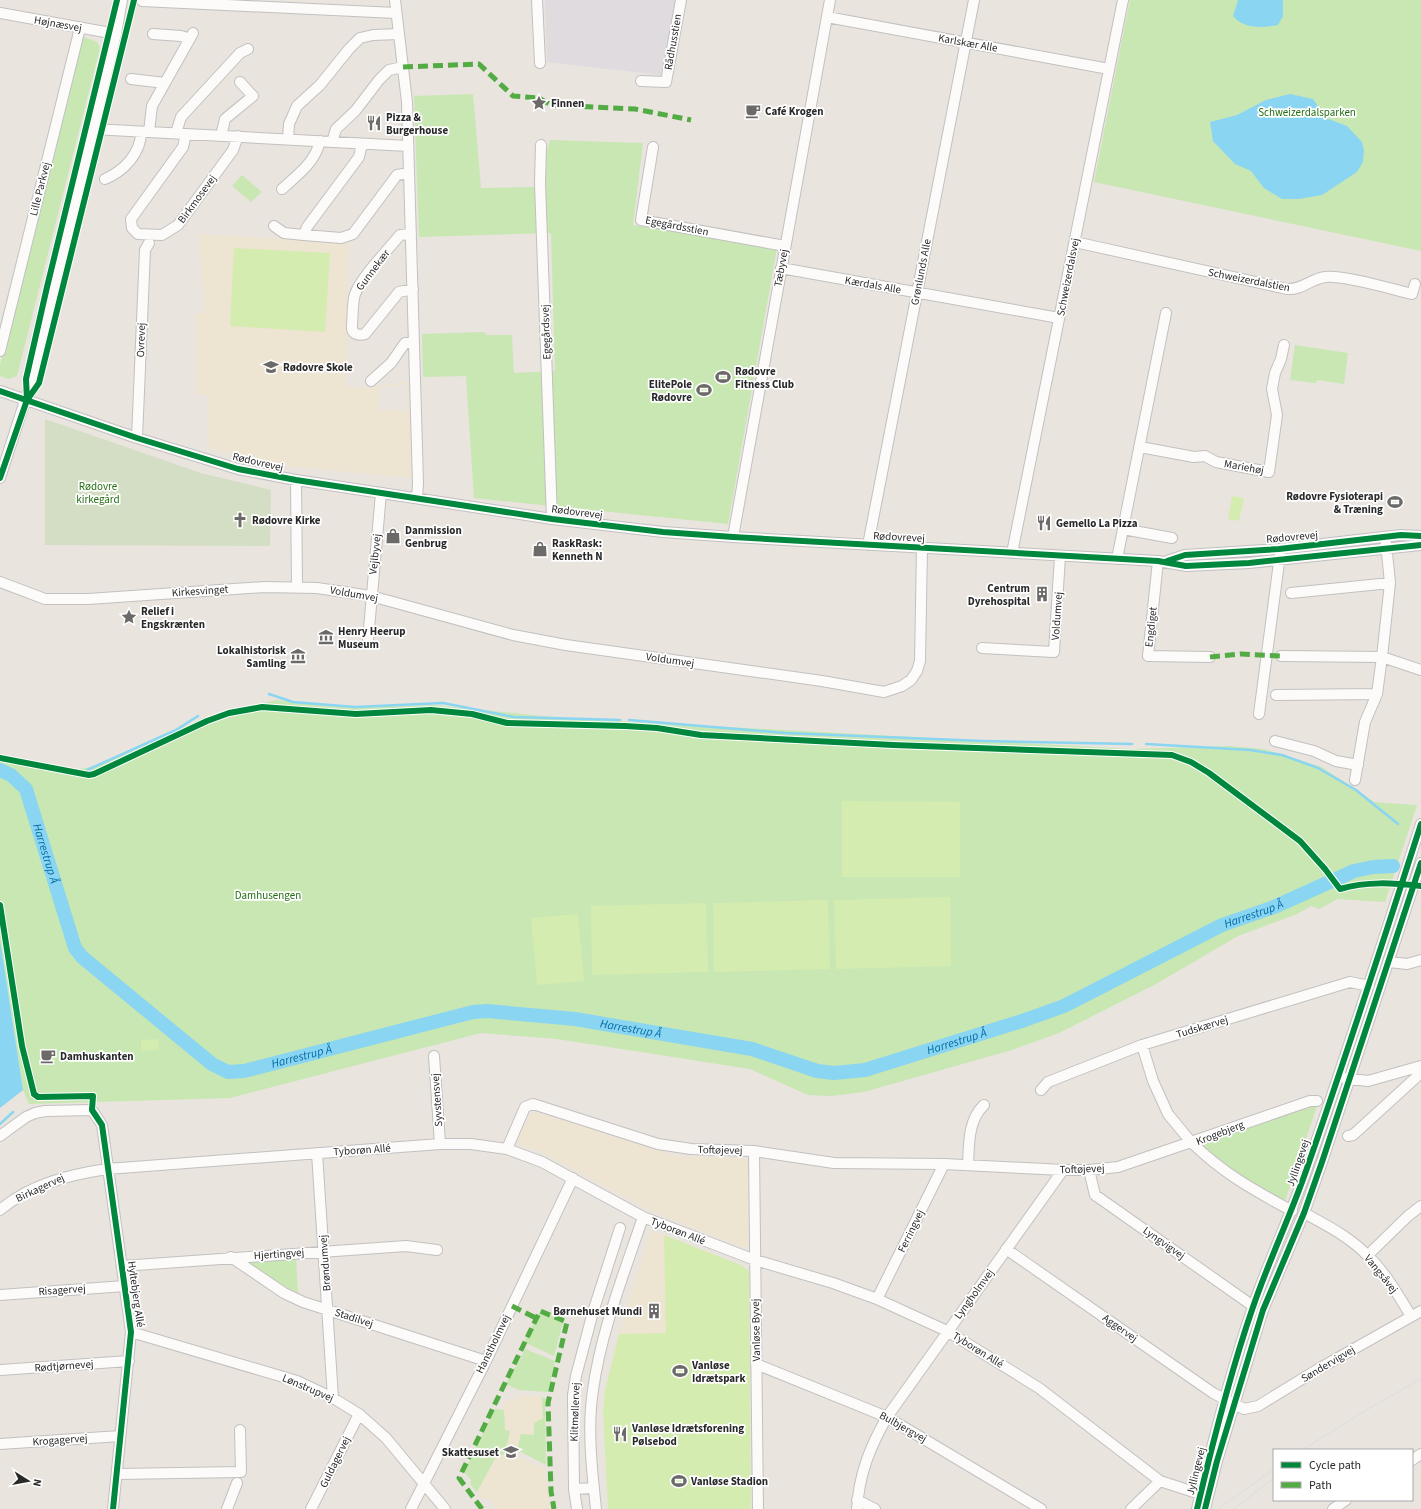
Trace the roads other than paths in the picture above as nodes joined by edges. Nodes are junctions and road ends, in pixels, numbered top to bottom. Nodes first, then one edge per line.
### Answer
1 (122, 0) edge
2 (129, 0) edge
3 (395, 0) edge
4 (537, 0) edge
5 (681, 0) edge
6 (830, 0) edge
7 (974, 0) edge
8 (1123, 0) edge
9 (142, 1) dead end
10 (0, 13) edge
11 (396, 13) junction
12 (827, 18) junction
13 (80, 28) junction
14 (116, 34) junction
15 (153, 34) dead end
16 (400, 34) junction
17 (965, 43) junction
18 (248, 49) dead end
19 (540, 63) dead end
20 (403, 67) junction
21 (1109, 69) junction
22 (131, 80) dead end
23 (641, 81) dead end
24 (240, 82) dead end
25 (165, 83) junction
26 (93, 129) junction
27 (145, 132) junction
28 (181, 134) junction
29 (221, 136) junction
30 (238, 136) junction
31 (288, 139) junction
32 (320, 141) junction
33 (332, 142) junction
34 (362, 144) junction
35 (540, 145) dead end
36 (408, 146) junction
37 (654, 147) dead end
38 (409, 172) junction
39 (105, 179) dead end
40 (282, 189) dead end
41 (275, 226) dead end
42 (411, 234) junction
43 (304, 235) junction
44 (1075, 242) junction
45 (149, 243) dead end
46 (785, 246) junction
47 (781, 268) junction
48 (1415, 284) dead end
49 (413, 289) junction
50 (918, 293) junction
51 (1166, 313) dead end
52 (1059, 318) junction
53 (414, 342) junction
54 (1284, 345) dead end
55 (0, 351) edge
56 (371, 381) dead end
57 (0, 391) edge
58 (26, 400) junction
59 (137, 438) junction
60 (1140, 447) junction
61 (0, 478) edge
62 (296, 480) junction
63 (381, 493) junction
64 (417, 498) junction
65 (552, 519) junction
66 (1123, 529) junction
67 (1421, 536) edge
68 (733, 537) junction
69 (1385, 537) junction
70 (1172, 538) dead end
71 (868, 545) junction
72 (1421, 545) edge
73 (922, 548) junction
74 (1388, 548) junction
75 (1279, 549) junction
76 (1012, 554) junction
77 (1060, 556) junction
78 (1117, 559) junction
79 (1162, 561) junction
80 (1280, 561) junction
81 (0, 582) edge
82 (1390, 583) junction
83 (297, 587) junction
84 (1291, 593) dead end
85 (371, 596) junction
86 (368, 640) dead end
87 (982, 648) dead end
88 (1281, 656) dead end
89 (1210, 657) dead end
90 (1382, 657) junction
91 (1421, 670) edge
92 (1377, 694) junction
93 (1276, 695) dead end
94 (1259, 714) dead end
95 (1275, 741) dead end
96 (1358, 765) junction
97 (1355, 780) dead end
98 (1421, 824) edge
99 (1421, 863) edge
100 (1421, 960) edge
101 (1390, 962) junction
102 (1369, 986) junction
103 (1142, 1045) junction
104 (434, 1056) dead end
105 (1421, 1066) edge
106 (1421, 1073) edge
107 (1339, 1076) junction
108 (1350, 1080) junction
109 (1041, 1090) dead end
110 (1317, 1101) dead end
111 (984, 1105) dead end
112 (0, 1136) edge
113 (1348, 1136) dead end
114 (1191, 1142) junction
115 (440, 1144) junction
116 (507, 1149) junction
117 (754, 1151) junction
118 (317, 1153) junction
119 (944, 1164) junction
120 (968, 1165) junction
121 (107, 1169) junction
122 (1066, 1170) junction
123 (1089, 1170) junction
124 (573, 1178) junction
125 (1421, 1206) edge
126 (0, 1210) edge
127 (1292, 1211) junction
128 (1304, 1214) junction
129 (643, 1217) junction
130 (620, 1228) dead end
131 (1006, 1249) junction
132 (437, 1250) dead end
133 (324, 1251) junction
134 (1368, 1255) junction
135 (231, 1257) junction
136 (755, 1260) junction
137 (122, 1266) junction
138 (125, 1286) junction
139 (0, 1295) edge
140 (877, 1299) junction
141 (1253, 1306) junction
142 (327, 1310) junction
143 (1421, 1311) edge
144 (593, 1312) junction
145 (1411, 1316) junction
146 (609, 1317) junction
147 (947, 1331) junction
148 (131, 1332) junction
149 (486, 1361) junction
150 (129, 1362) junction
151 (756, 1364) junction
152 (0, 1370) edge
153 (332, 1398) junction
154 (1223, 1398) junction
155 (1235, 1404) junction
156 (359, 1414) junction
157 (887, 1417) junction
158 (240, 1430) dead end
159 (120, 1436) junction
160 (0, 1444) edge
161 (116, 1474) junction
162 (1160, 1481) junction
163 (237, 1483) dead end
164 (424, 1484) junction
165 (594, 1488) junction
166 (574, 1489) junction
167 (1200, 1494) junction
168 (1345, 1501) edge
169 (857, 1505) edge
170 (112, 1509) edge
171 (227, 1509) edge
172 (311, 1509) edge
173 (411, 1509) edge
174 (445, 1509) edge
175 (577, 1509) edge
176 (596, 1509) edge
177 (758, 1509) edge
178 (875, 1509) edge
179 (1041, 1509) edge
180 (1131, 1509) edge
181 (1197, 1509) edge
182 (1205, 1509) edge
183 (1333, 1509) edge

1 - 14 street
2 - 14 street
3 - 11 street
4 - 19 street
5 - 23 street, Rådhusstien
6 - 12 street, Tæbyvej
7 - 17 street, Grønlunds Alle
8 - 21 street, Schweizerdalsvej
9 - 11 street
10 - 13 street, Højnæsvej
11 - 16 street
12 - 17 street, Karlskær Alle
12 - 46 street, Tæbyvej
13 - 14 street, Højnæsvej
13 - 55 street, Lille Parkvej
14 - 26 street
15 - 25 street
16 - 20 street
16 - 31 street
17 - 21 street, Karlskær Alle
17 - 50 street, Grønlunds Alle
18 - 28 street, Birkmosevej
20 - 33 street
20 - 36 street
21 - 44 street, Schweizerdalsvej
22 - 25 street
24 - 29 street
25 - 27 street
26 - 27 street
26 - 58 street
27 - 28 street
27 - 39 street
28 - 29 street
28 - 30 street, Birkmosevej
29 - 30 street
30 - 31 street
31 - 32 street
32 - 33 street
32 - 40 street
33 - 34 street
34 - 36 street
34 - 43 street
35 - 65 street, Egegårdsvej
36 - 38 street
37 - 46 street, Egegårdsstien
38 - 42 street
38 - 43 street
41 - 43 street
42 - 49 street
42 - 49 street, Gunnekær
44 - 48 street, Schweizerdalstien
44 - 52 street, Schweizerdalsvej
45 - 59 street, Ovrevej
46 - 47 street, Tæbyvej
47 - 50 street, Kærdals Alle
47 - 68 street, Tæbyvej
49 - 53 street
50 - 52 street, Kærdals Alle
50 - 71 street, Grønlunds Alle
51 - 60 street
52 - 76 street, Schweizerdalsvej
53 - 56 street
53 - 64 street
54 - 60 street, Mariehøj
57 - 58 street, Rødovrevej
58 - 59 street, Rødovrevej
58 - 61 street
59 - 62 street, Rødovrevej
60 - 66 street
62 - 63 street, Rødovrevej
62 - 83 street
63 - 64 street, Rødovrevej
63 - 85 street, Vejlbyvej
64 - 65 street, Rødovrevej
65 - 68 street, Rødovrevej
66 - 70 street
66 - 78 street
67 - 69 street, Rødovrevej
68 - 71 street, Rødovrevej
69 - 74 street
69 - 75 street, Rødovrevej
71 - 73 street, Rødovrevej
72 - 74 street, Rødovrevej
73 - 76 street, Rødovrevej
73 - 85 street, Voldumvej
74 - 80 street, Rødovrevej
74 - 82 street
75 - 79 street, Rødovrevej
75 - 80 street, Rødovrevej
76 - 77 street, Rødovrevej
77 - 78 street, Rødovrevej
77 - 87 street, Voldumvej
78 - 79 street, Rødovrevej
79 - 80 street, Rødovrevej
79 - 89 street, Engdiget
80 - 94 street, Rødovrevej
81 - 83 street, Kirkesvinget
82 - 84 street
82 - 90 street
83 - 85 street, Voldumvej
85 - 86 street, Vejlbyvej
88 - 90 street
90 - 91 street
90 - 92 street
92 - 93 street
92 - 96 street
95 - 96 street
96 - 97 street
98 - 102 street, Jyllingevej
99 - 101 street, Jyllingevej
100 - 101 street
101 - 108 street, Jyllingevej
102 - 103 street, Tudskærvej
102 - 107 street, Jyllingevej
103 - 109 street, Tudskærvej
103 - 114 street
104 - 115 street, Syvstensvej
105 - 108 street
106 - 113 street
107 - 108 street
107 - 127 street, Jyllingevej
108 - 128 street, Jyllingevej
110 - 114 street, Krogebjerg
111 - 120 street
112 - 121 street, Hyltebjerg Allé
114 - 123 street, Toftøjevej
114 - 127 street, Krogebjerg
115 - 116 street, Tyborøn Allé
115 - 118 street, Tyborøn Allé
116 - 117 street, Toftøjevej
116 - 124 street, Tyborøn Allé
117 - 119 street, Toftøjevej
117 - 136 street, Vanløse Byvej
118 - 121 street, Tyborøn Allé
118 - 133 street, Brøndumvej
119 - 120 street, Toftøjevej
119 - 140 street, Ferringvej
120 - 122 street, Toftøjevej
121 - 126 street, Birkagervej
121 - 137 street, Hyltebjerg Allé
122 - 123 street, Toftøjevej
122 - 131 street, Lyngholmvej
123 - 141 street, Lyngvigvej
124 - 129 street, Tyborøn Allé
124 - 149 street, Hanstholmvej
125 - 134 street
127 - 141 street, Jyllingevej
128 - 134 street, Vangsåvej
128 - 155 street, Jyllingevej
129 - 136 street, Tyborøn Allé
129 - 146 street, Klitmøllervej
130 - 144 street, Klitmøllervej
131 - 147 street, Lyngholmvej
131 - 154 street, Aggervej
132 - 133 street, Hjertingvej
133 - 135 street, Hjertingvej
133 - 142 street, Brøndumvej
134 - 145 street, Vangsåvej
135 - 137 street, Hjertingvej
135 - 142 street, Stadilvej
136 - 140 street, Tyborøn Allé
136 - 151 street, Vanløse Byvej
137 - 138 street, Hyltebjerg Allé
138 - 139 street, Risagervej
138 - 148 street, Hyltebjerg Allé
140 - 147 street, Tyborøn Allé
141 - 154 street, Jyllingevej
142 - 149 street, Stadilvej
142 - 153 street, Brøndumvej
143 - 145 street, Søndervigvej
144 - 146 street
144 - 166 street, Klitmøllervej
145 - 155 street, Søndervigvej
146 - 165 street, Klitmøllervej
147 - 157 street, Lyngholmvej
147 - 162 street, Tyborøn Allé
148 - 150 street, Hyltebjerg Allé
148 - 153 street, Lønstrupvej
149 - 164 street, Hanstholmvej
150 - 152 street, Rødtjørnevej
150 - 159 street, Hyltebjerg Allé
151 - 157 street, Bulbjergvej
151 - 177 street, Vanløse Byvej
153 - 156 street, Lønstrupvej
154 - 155 street, Aggervej
154 - 167 street, Jyllingevej
155 - 182 street, Jyllingevej
156 - 164 street, Lønstrupvej
156 - 172 street, Guldagervej
157 - 169 street, Lyngholmvej
157 - 179 street, Bulbjergvej
158 - 161 street
159 - 160 street, Krogagervej
159 - 161 street, Hyltebjerg Allé
161 - 170 street, Hyltebjerg Allé
162 - 167 street, Tyborøn Allé
162 - 180 street
163 - 171 street
164 - 173 street, Hanstholmvej
164 - 174 street, Lønstrupvej
165 - 166 street
165 - 176 street, Klitmøllervej
166 - 175 street, Klitmøllervej
167 - 181 street, Jyllingevej
168 - 183 street
169 - 178 street

